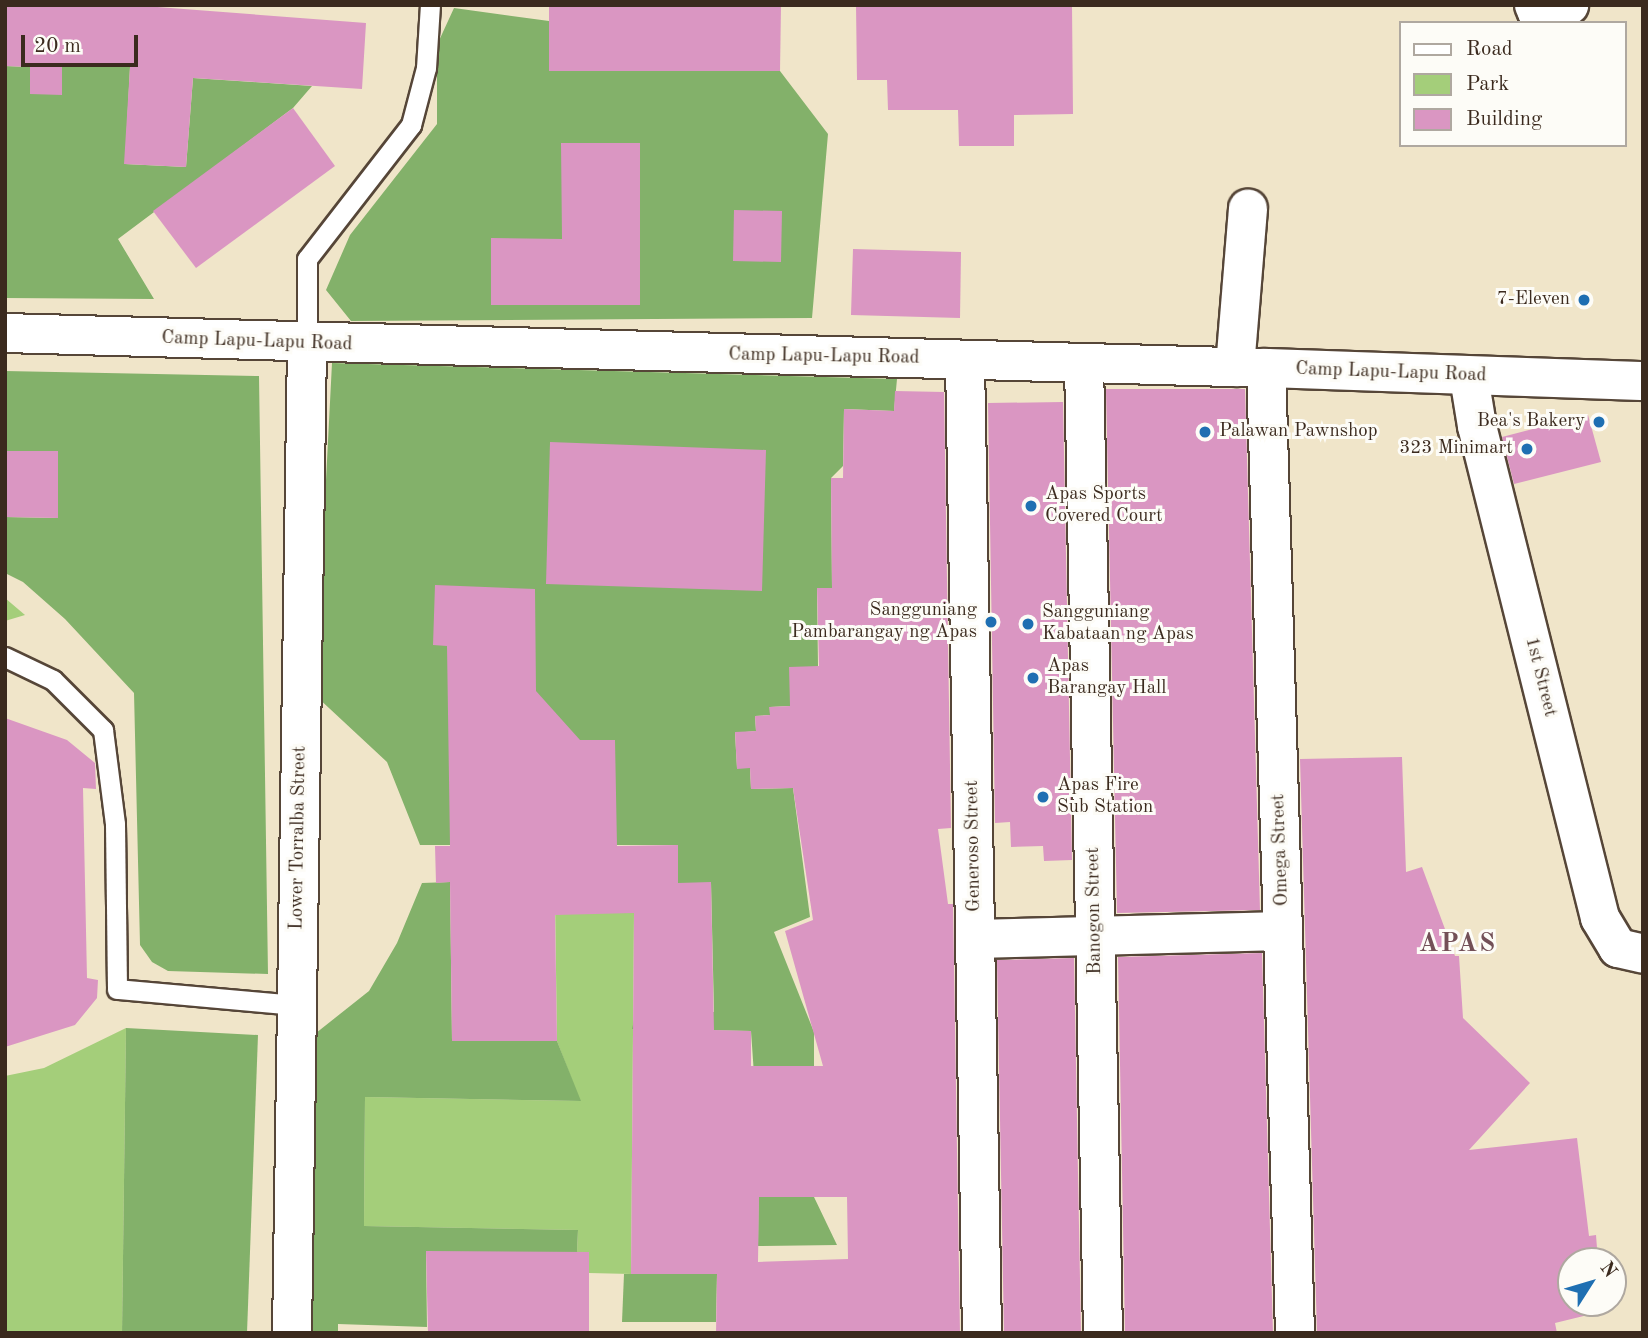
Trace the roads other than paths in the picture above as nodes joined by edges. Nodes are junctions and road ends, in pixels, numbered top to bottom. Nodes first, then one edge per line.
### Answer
1 (430, 5) edge
2 (1534, 5) edge
3 (1569, 5) edge
4 (1248, 209) dead end
5 (5, 333) edge
6 (307, 344) junction
7 (965, 360) junction
8 (1084, 363) junction
9 (1251, 368) junction
10 (1469, 377) junction
11 (1643, 381) edge
12 (5, 657) edge
13 (1283, 931) junction
14 (1095, 936) junction
15 (976, 939) junction
16 (1643, 954) edge
17 (297, 1005) junction
18 (292, 1333) edge
19 (982, 1333) edge
20 (1103, 1333) edge
21 (1295, 1333) edge

1 - 6 lane
2 - 3 street
4 - 9 street, Omega Street
5 - 6 street, Camp Lapu-Lapu Road
6 - 7 street, Camp Lapu-Lapu Road
6 - 17 street, Lower Torralba Street
7 - 8 street, Camp Lapu-Lapu Road
7 - 15 street, Generoso Street
8 - 9 street, Camp Lapu-Lapu Road
8 - 14 street, Banogon Street
9 - 10 street, Camp Lapu-Lapu Road
9 - 13 street, Omega Street
10 - 11 street, Camp Lapu-Lapu Road
10 - 16 street, 1st Street
12 - 17 lane
13 - 14 street
13 - 21 street, Omega Street
14 - 15 street
14 - 20 street, Banogon Street
15 - 19 street, Generoso Street
17 - 18 street, Lower Torralba Street

